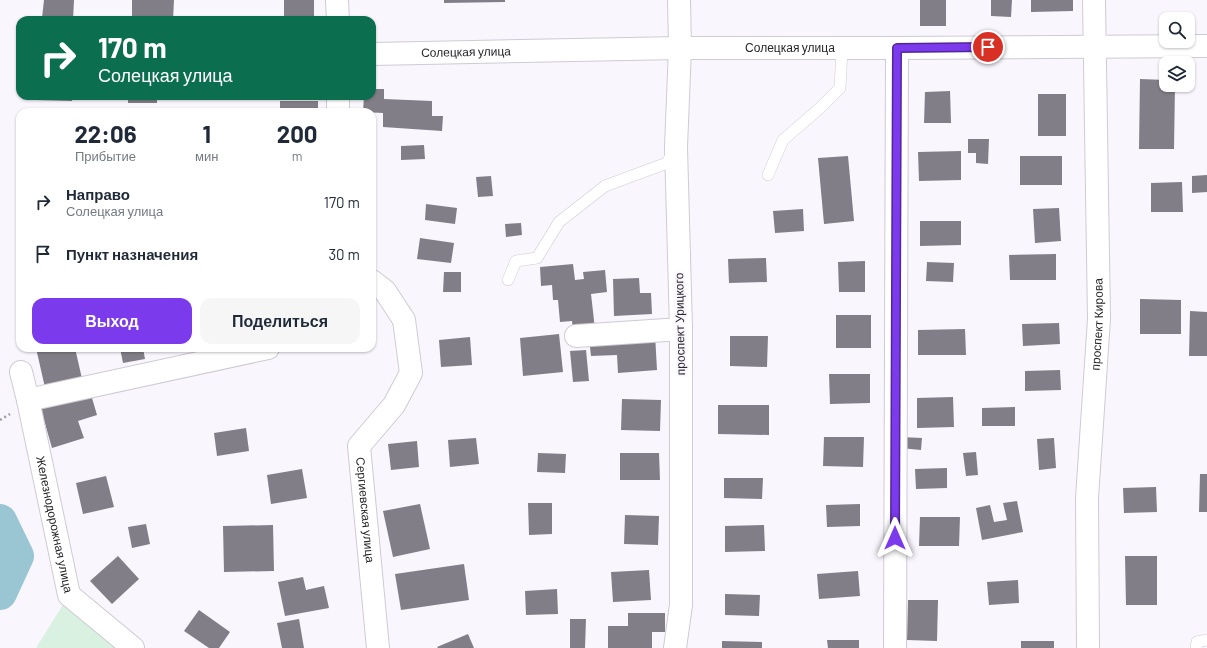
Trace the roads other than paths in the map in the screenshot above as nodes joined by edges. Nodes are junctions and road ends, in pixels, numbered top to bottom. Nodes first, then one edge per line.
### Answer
1 (338, 0) edge
2 (679, 0) edge
3 (1094, 0) edge
4 (338, 16) edge
5 (1094, 46) junction
6 (1207, 46) edge
7 (680, 48) junction
8 (842, 48) junction
9 (897, 48) junction
10 (376, 54) edge
11 (676, 147) junction
12 (768, 175) dead end
13 (508, 280) dead end
14 (376, 284) edge
15 (681, 329) junction
16 (576, 336) dead end
17 (250, 352) edge
18 (21, 372) dead end
19 (28, 400) junction
20 (1207, 640) edge
21 (133, 648) edge
22 (378, 648) edge
23 (675, 648) edge
24 (895, 648) edge
25 (1088, 648) edge
26 (1196, 648) edge

1 - 4 street
2 - 7 street, проспект Урицкого
3 - 5 street, проспект Кирова
5 - 6 street, Солецкая улица
5 - 9 street, Солецкая улица
5 - 25 street, проспект Кирова
7 - 8 street, Солецкая улица
7 - 10 street, Солецкая улица
7 - 11 street, проспект Урицкого
8 - 9 street, Солецкая улица
8 - 12 lane
9 - 24 street
11 - 13 lane
11 - 15 street, проспект Урицкого
14 - 22 street, Сергиевская улица
15 - 16 street
15 - 23 street, проспект Урицкого
17 - 19 street
18 - 19 street, Железнодорожная улица
19 - 21 street, Железнодорожная улица
20 - 26 lane

